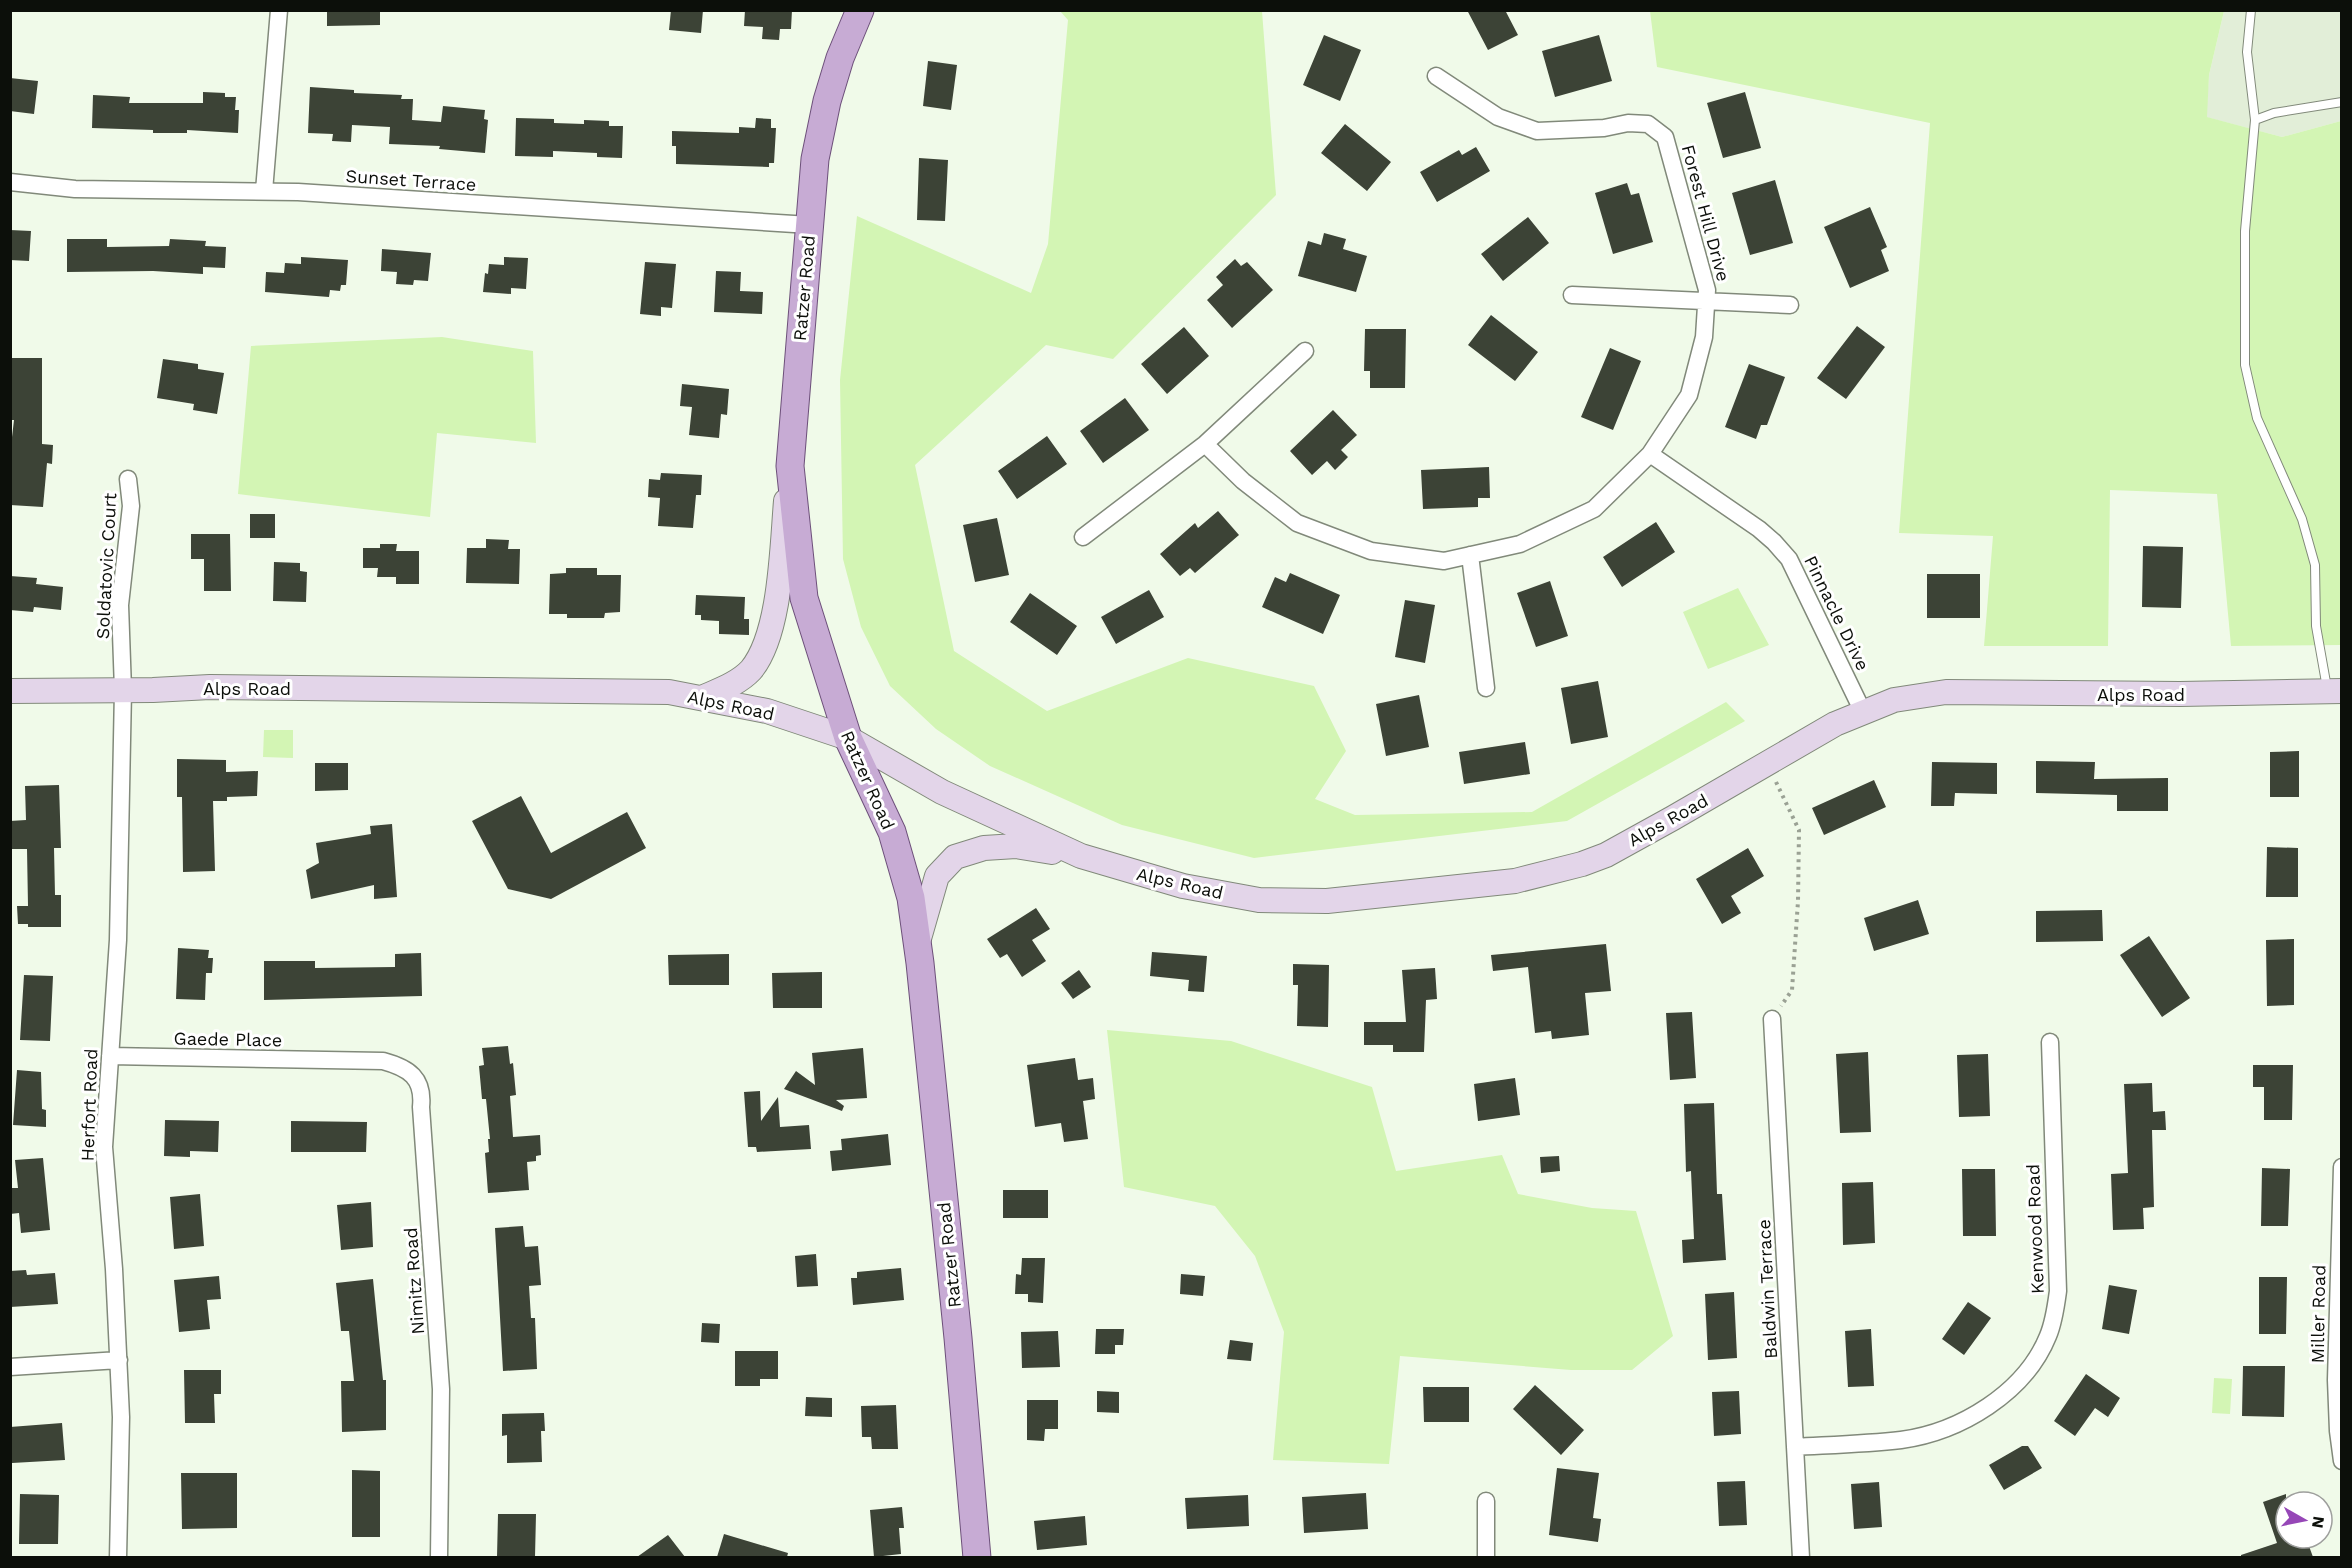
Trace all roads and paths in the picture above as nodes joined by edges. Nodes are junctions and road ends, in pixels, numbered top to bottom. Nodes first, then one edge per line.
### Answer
1 (279, 10) edge
2 (860, 10) edge
3 (2251, 10) edge
4 (1436, 76) dead end
5 (2342, 102) edge
6 (2254, 120) junction
7 (10, 182) edge
8 (264, 191) junction
9 (810, 225) junction
10 (1572, 295) dead end
11 (1707, 301) junction
12 (1790, 305) dead end
13 (1305, 351) dead end
14 (1205, 444) junction
15 (1650, 454) junction
16 (790, 466) junction
17 (128, 479) dead end
18 (1083, 537) dead end
19 (1470, 555) junction
20 (1486, 688) dead end
21 (123, 690) junction
22 (10, 691) edge
23 (2335, 691) edge
24 (704, 697) junction
25 (1863, 712) junction
26 (848, 738) junction
27 (1767, 762) junction
28 (1081, 856) junction
29 (918, 944) junction
30 (1772, 1019) joint
31 (2050, 1042) dead end
32 (110, 1056) junction
33 (345, 1060) joint
34 (2342, 1167) edge
35 (119, 1360) junction
36 (10, 1367) edge
37 (1795, 1447) junction
38 (2342, 1461) edge
39 (1486, 1501) dead end
40 (118, 1557) edge
41 (439, 1557) edge
42 (976, 1557) edge
43 (1486, 1557) edge
44 (1801, 1557) edge

1 - 8 street
2 - 9 main road, Ratzer Road
3 - 6 lane
4 - 11 street, Forest Hill Drive
5 - 6 lane
6 - 23 lane
7 - 8 street, Sunset Terrace
8 - 9 street, Sunset Terrace
9 - 16 main road, Ratzer Road
10 - 11 street
11 - 12 street
11 - 15 street, Forest Hill Drive
13 - 14 street
14 - 18 street
14 - 19 street, Forest Hill Drive
15 - 19 street, Forest Hill Drive
15 - 25 street, Pinnacle Drive
16 - 24 main road
16 - 26 main road, Ratzer Road
17 - 21 street, Soldatovic Court
19 - 20 street
21 - 22 main road, Alps Road
21 - 24 main road, Alps Road
21 - 32 street, Herfort Road
23 - 25 main road, Alps Road
24 - 26 main road, Alps Road
25 - 27 main road, Alps Road
26 - 28 main road, Alps Road
26 - 29 main road, Ratzer Road
27 - 28 main road, Alps Road
27 - 30 path
28 - 29 main road
29 - 42 main road, Ratzer Road
30 - 37 street, Baldwin Terrace
31 - 37 street, Kenwood Road
32 - 33 street, Gaede Place
32 - 35 street, Herfort Road
33 - 41 street, Nimitz Road
34 - 38 street, Miller Road
35 - 36 street
35 - 40 street, Herfort Road
37 - 44 street, Baldwin Terrace
39 - 43 street

